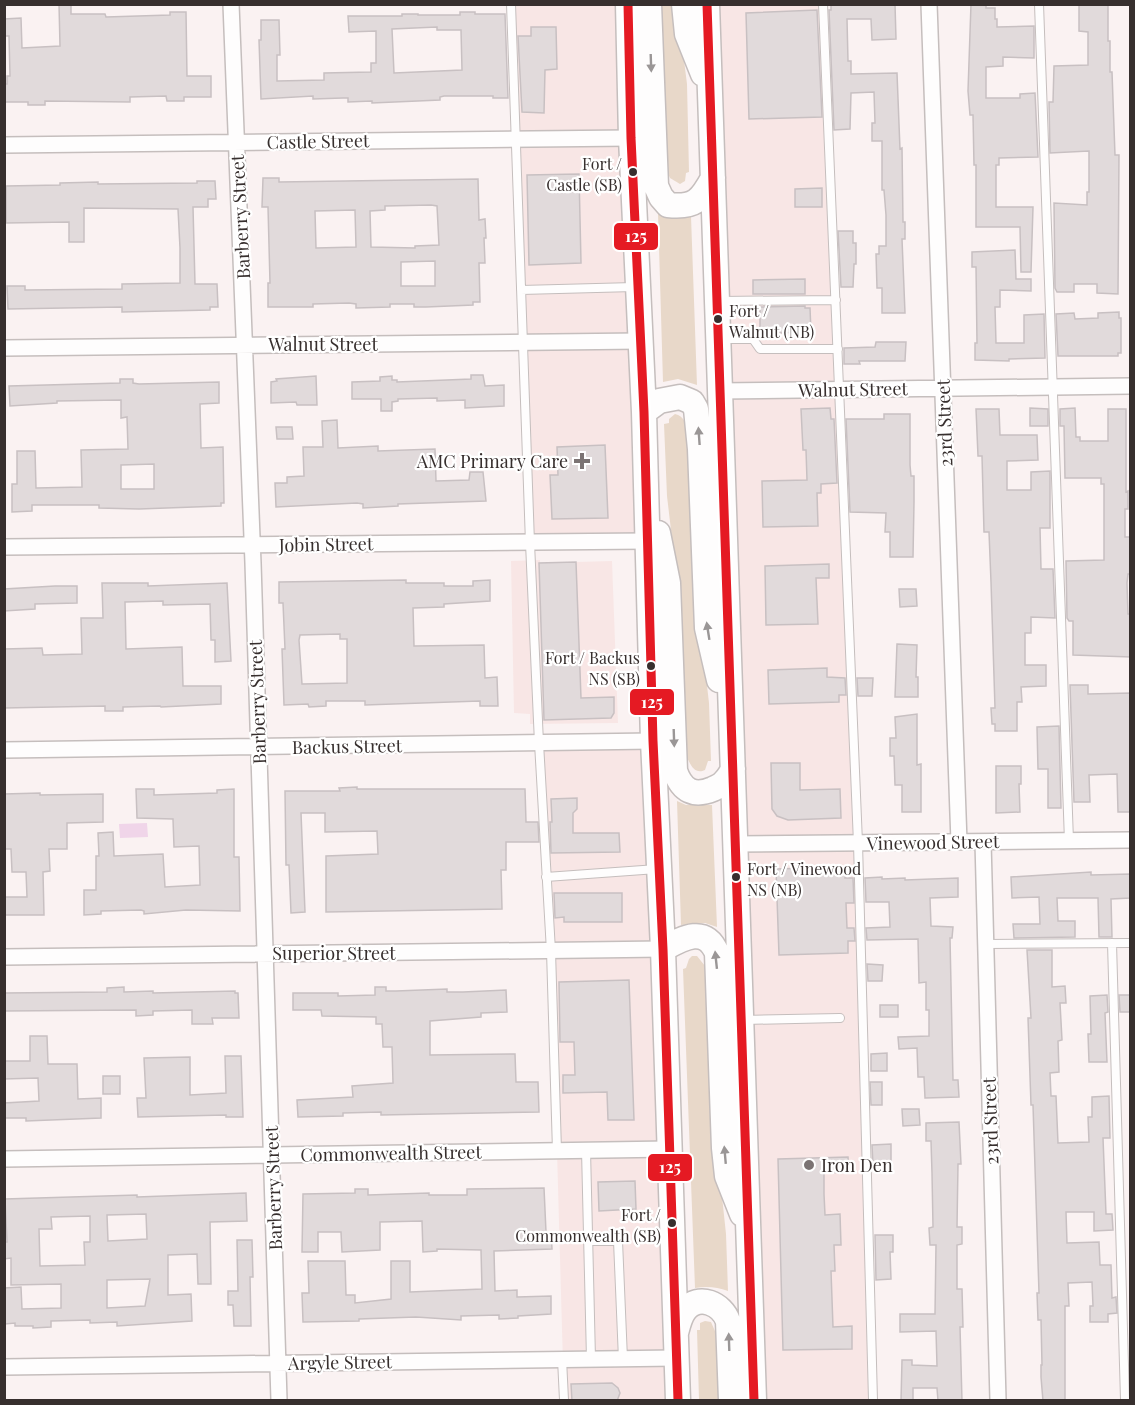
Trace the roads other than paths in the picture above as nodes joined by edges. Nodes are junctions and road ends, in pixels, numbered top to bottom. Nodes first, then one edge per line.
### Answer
1 (231, 4) edge
2 (511, 4) edge
3 (628, 4) edge
4 (649, 4) edge
5 (684, 4) edge
6 (707, 4) edge
7 (823, 4) edge
8 (929, 4) edge
9 (1039, 4) edge
10 (709, 90) junction
11 (632, 138) junction
12 (516, 139) junction
13 (236, 142) junction
14 (4, 145) edge
15 (713, 178) junction
16 (639, 287) junction
17 (521, 290) junction
18 (836, 300) junction
19 (717, 301) junction
20 (718, 339) junction
21 (641, 341) junction
22 (523, 342) junction
23 (245, 345) junction
24 (4, 348) edge
25 (838, 349) junction
26 (1131, 386) edge
27 (1053, 387) junction
28 (943, 388) junction
29 (840, 389) junction
30 (720, 391) junction
31 (644, 412) junction
32 (646, 493) junction
33 (647, 541) junction
34 (530, 543) junction
35 (252, 545) junction
36 (4, 547) edge
37 (730, 729) junction
38 (653, 741) junction
39 (538, 743) junction
40 (259, 748) junction
41 (4, 750) edge
42 (733, 769) junction
43 (1131, 840) edge
44 (1069, 841) junction
45 (959, 842) junction
46 (983, 842) junction
47 (858, 843) junction
48 (736, 844) junction
49 (659, 869) junction
50 (546, 877) junction
51 (1112, 943) junction
52 (1131, 943) edge
53 (986, 944) junction
54 (663, 949) junction
55 (551, 951) junction
56 (266, 953) junction
57 (4, 957) edge
58 (840, 1018) dead end
59 (742, 1020) junction
60 (669, 1149) junction
61 (586, 1150) junction
62 (557, 1151) junction
63 (272, 1154) junction
64 (4, 1159) edge
65 (749, 1230) junction
66 (588, 1241) junction
67 (676, 1346) junction
68 (562, 1359) junction
69 (591, 1359) junction
70 (623, 1359) junction
71 (278, 1363) junction
72 (4, 1367) edge
73 (279, 1401) edge
74 (564, 1401) edge
75 (678, 1401) edge
76 (731, 1401) edge
77 (754, 1401) edge
78 (873, 1401) edge
79 (998, 1401) edge
80 (1125, 1401) edge

1 - 13 street, Barberry Street
2 - 12 lane
3 - 11 main road
4 -> 15 main road
5 - 10 main road
6 - 10 main road
7 - 18 lane
8 - 28 street, 23rd Street
9 - 27 lane
10 - 15 main road
11 - 12 street, Castle Street
11 - 16 main road
12 - 13 street, Castle Street
12 - 17 lane
13 - 14 street, Castle Street
13 - 23 street, Barberry Street
15 - 19 main road
16 - 17 lane
16 - 21 main road
17 - 22 lane
18 - 19 lane
18 - 25 lane
19 - 20 main road
20 - 25 lane
20 - 30 main road
21 - 22 street, Walnut Street
21 - 31 main road
22 - 23 street, Walnut Street
22 - 34 lane
23 - 24 street, Walnut Street
23 - 35 street, Barberry Street
25 - 29 lane
26 - 27 street, Walnut Street
27 - 28 street, Walnut Street
27 - 44 lane
28 - 29 street, Walnut Street
28 - 45 street, 23rd Street
29 - 30 street, Walnut Street
29 - 47 lane
30 - 37 main road
31 - 32 main road
37 -> 31 main road
32 - 33 main road
32 -> 42 main road
33 - 34 street, Jobin Street
33 - 38 main road
34 - 35 street, Jobin Street
34 - 39 lane
35 - 36 street, Jobin Street
35 - 40 street, Barberry Street
37 - 42 main road
38 - 39 street, Backus Street
38 - 49 main road
39 - 40 street, Backus Street
39 - 50 lane
40 - 41 street, Backus Street
40 - 56 street, Barberry Street
42 - 48 main road
43 - 44 street, Vinewood Street
44 - 46 street, Vinewood Street
45 - 46 street, Vinewood Street
45 - 47 street, Vinewood Street
46 - 53 street, 23rd Street
47 - 48 street, Vinewood Street
47 - 78 lane
48 - 59 main road
49 - 50 lane
49 - 54 main road
50 - 55 lane
51 - 52 lane
51 - 53 lane
51 - 80 lane
53 - 79 street, 23rd Street
54 - 55 street, Superior Street
54 - 60 main road
65 -> 54 main road
55 - 56 street, Superior Street
55 - 62 lane
56 - 57 street, Superior Street
56 - 63 street, Barberry Street
58 - 59 lane
59 - 65 main road
60 - 61 street, Commonwealth Street
60 - 67 main road
61 - 62 street, Commonwealth Street
61 - 66 lane
62 - 63 street, Commonwealth Street
63 - 64 street, Commonwealth Street
63 - 71 street, Barberry Street
65 - 77 main road
66 - 69 lane
66 - 70 lane
67 - 70 street, Argyle Street
67 - 75 main road
76 -> 67 main road
68 - 69 street, Argyle Street
68 - 71 street, Argyle Street
68 - 74 lane
69 - 70 street, Argyle Street
71 - 72 street, Argyle Street
71 - 73 street, Barberry Street

